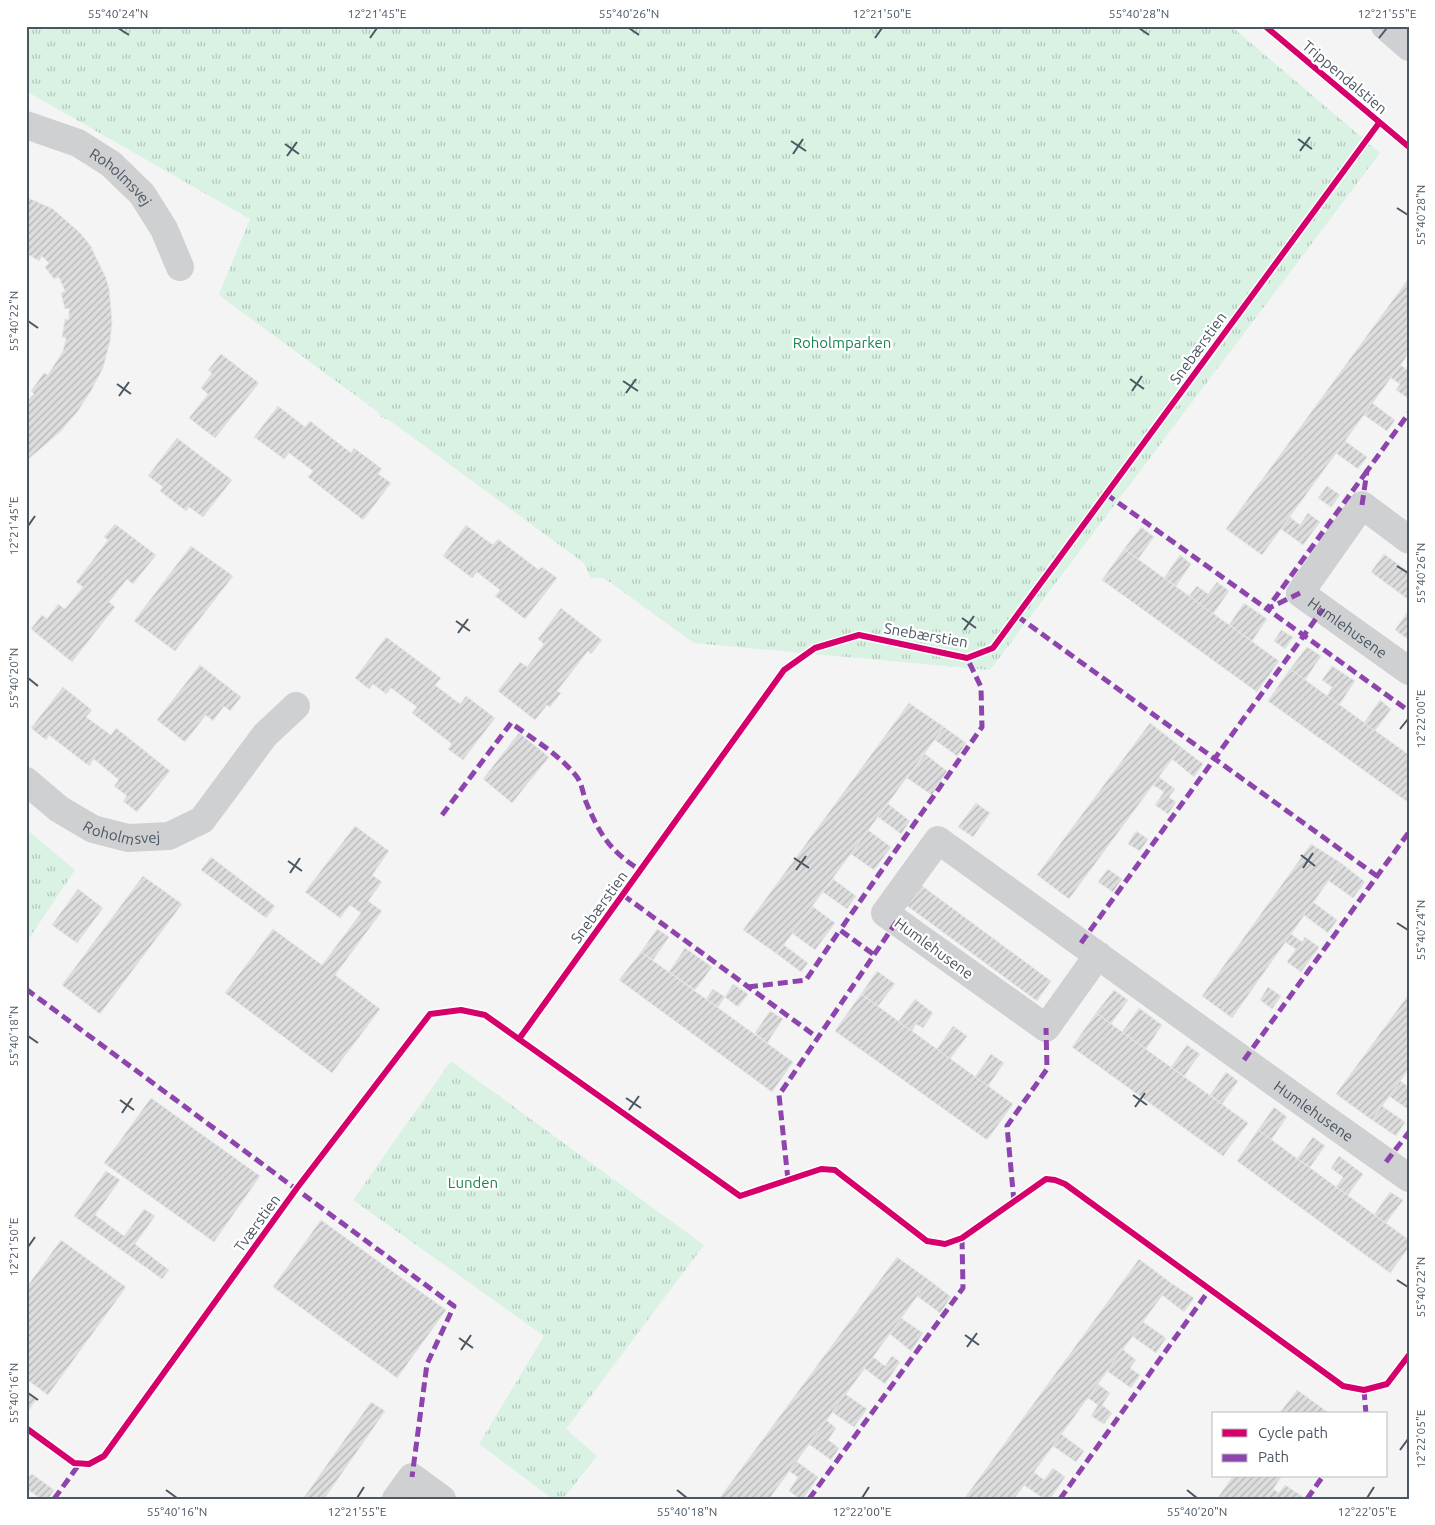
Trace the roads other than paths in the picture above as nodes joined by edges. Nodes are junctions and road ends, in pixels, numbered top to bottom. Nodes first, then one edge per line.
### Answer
1 (1385, 26) edge
2 (1409, 47) edge
3 (26, 124) edge
4 (180, 267) dead end
5 (1409, 540) edge
6 (1409, 671) edge
7 (296, 706) dead end
8 (26, 781) edge
9 (1098, 955) junction
10 (1409, 1178) edge
11 (396, 1499) edge
12 (442, 1499) edge

1 - 2 street
3 - 4 street, Roholmsvej
5 - 6 street, Humlehusene
7 - 8 street, Roholmsvej
9 - 9 street, Humlehusene
9 - 10 street, Humlehusene
11 - 12 street

